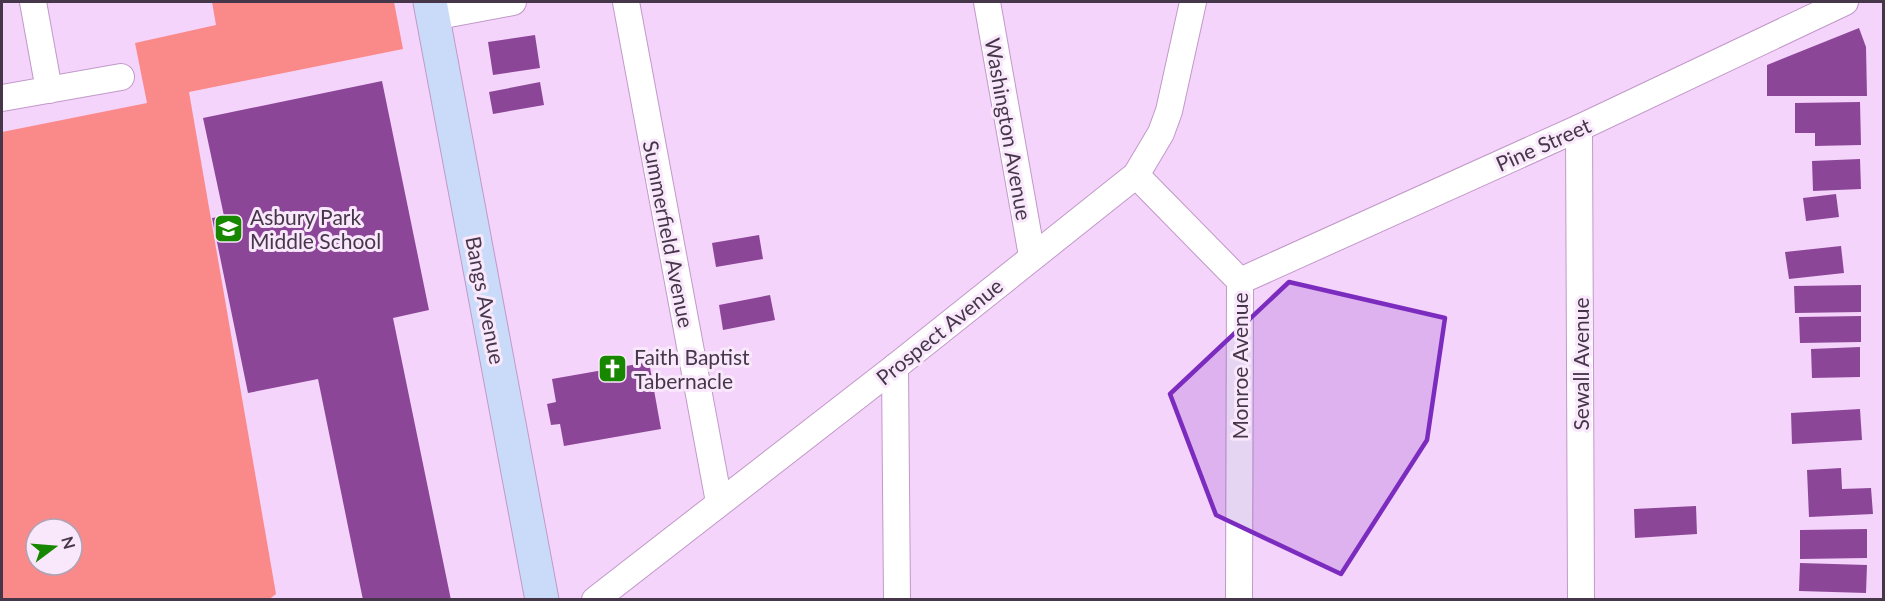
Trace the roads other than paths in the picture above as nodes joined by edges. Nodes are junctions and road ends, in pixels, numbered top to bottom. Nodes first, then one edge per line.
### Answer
1 (33, 2) edge
2 (513, 2) edge
3 (626, 2) edge
4 (987, 2) edge
5 (1193, 2) edge
6 (1845, 2) edge
7 (431, 9) edge
8 (121, 77) dead end
9 (49, 90) junction
10 (2, 98) edge
11 (1579, 128) junction
12 (1136, 175) junction
13 (1032, 256) junction
14 (1240, 281) junction
15 (895, 367) junction
16 (719, 502) junction
17 (542, 600) edge
18 (595, 600) edge
19 (897, 600) edge
20 (1239, 600) edge
21 (1581, 600) edge

1 - 9 street
2 - 7 street
3 - 16 street, Summerfield Avenue
4 - 13 street, Washington Avenue
5 - 12 street, Prospect Avenue
6 - 11 street, Pine Street
7 - 17 street, Bangs Avenue
8 - 9 street
9 - 10 street
11 - 14 street, Pine Street
11 - 21 street, Sewall Avenue
12 - 13 street, Prospect Avenue
12 - 14 street, Monroe Avenue
13 - 15 street, Prospect Avenue
14 - 20 street, Monroe Avenue
15 - 16 street, Prospect Avenue
15 - 19 street
16 - 18 street, Prospect Avenue

